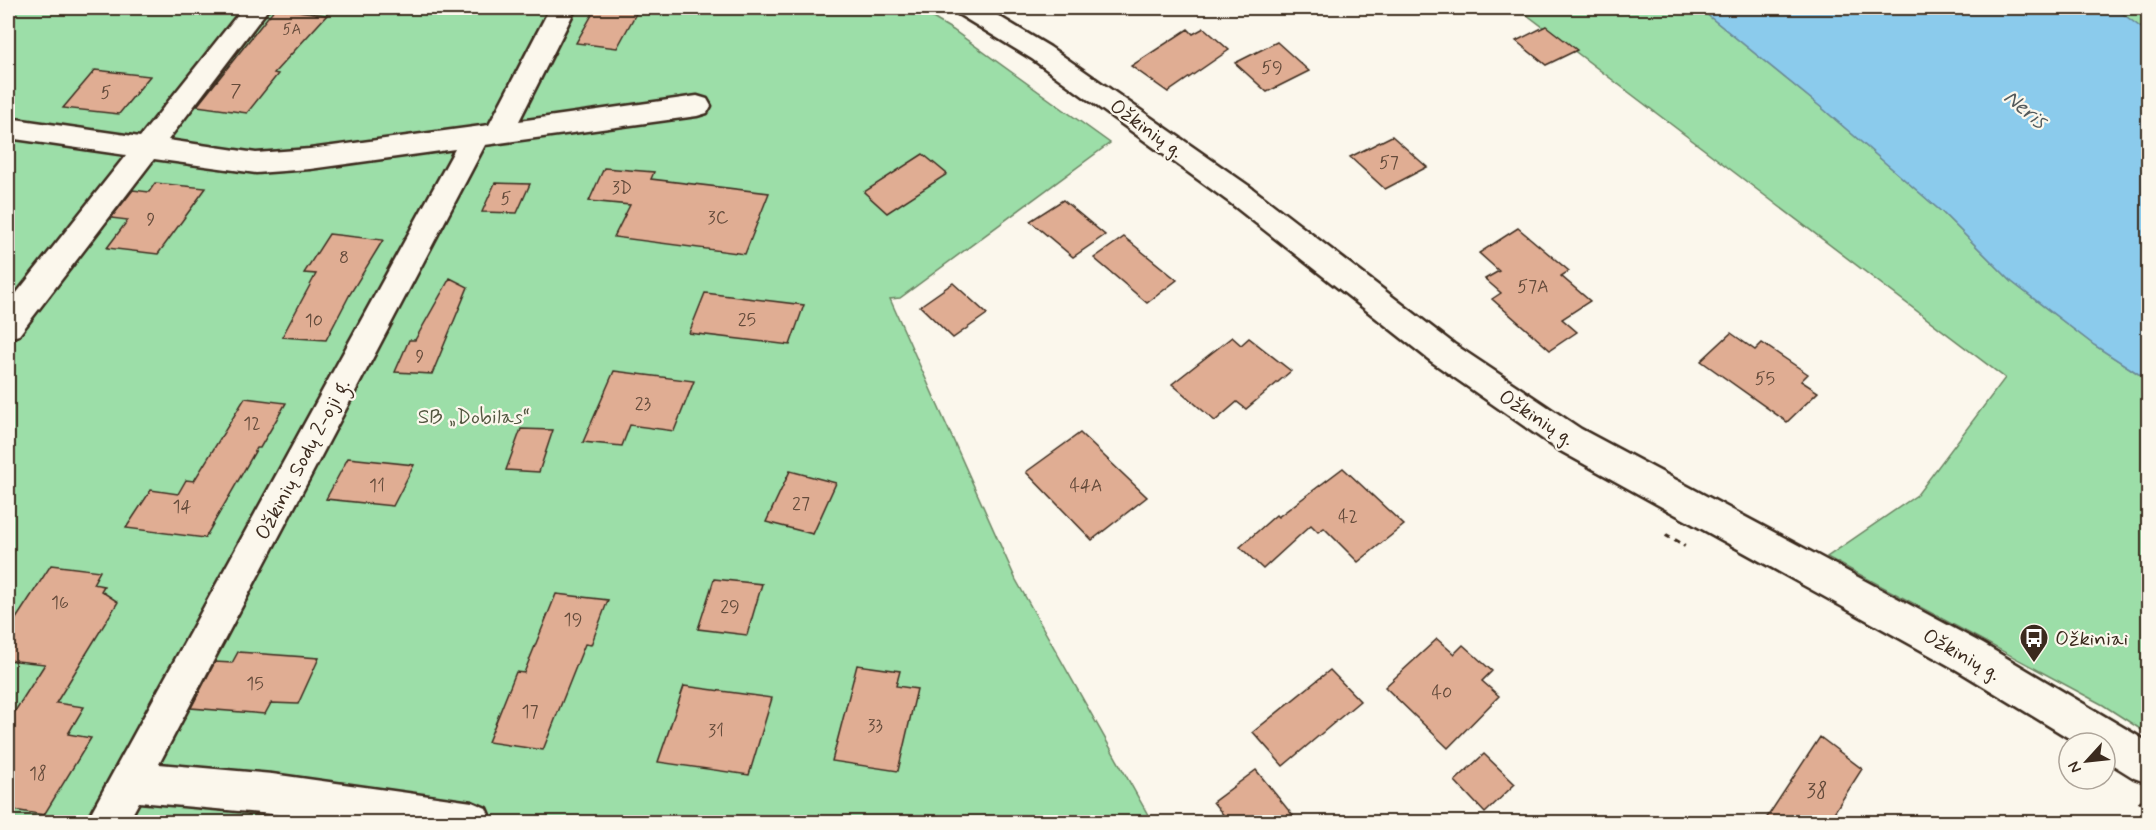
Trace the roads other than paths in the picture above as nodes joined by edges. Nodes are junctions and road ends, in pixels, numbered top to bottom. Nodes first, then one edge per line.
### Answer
1 (256, 8) edge
2 (563, 8) edge
3 (967, 8) edge
4 (697, 106) dead end
5 (8, 128) edge
6 (486, 136) junction
7 (146, 146) junction
8 (8, 326) edge
9 (2148, 764) edge
10 (129, 781) junction
11 (106, 822) edge
12 (472, 822) edge

1 - 7 street
2 - 6 street, Ožkinių Sodų 2-oji g.
3 - 9 street, Ožkinių g.
4 - 6 street
5 - 7 street
6 - 7 street
6 - 10 street, Ožkinių Sodų 2-oji g.
7 - 8 street
10 - 11 street, Ožkinių Sodų 2-oji g.
10 - 12 street

